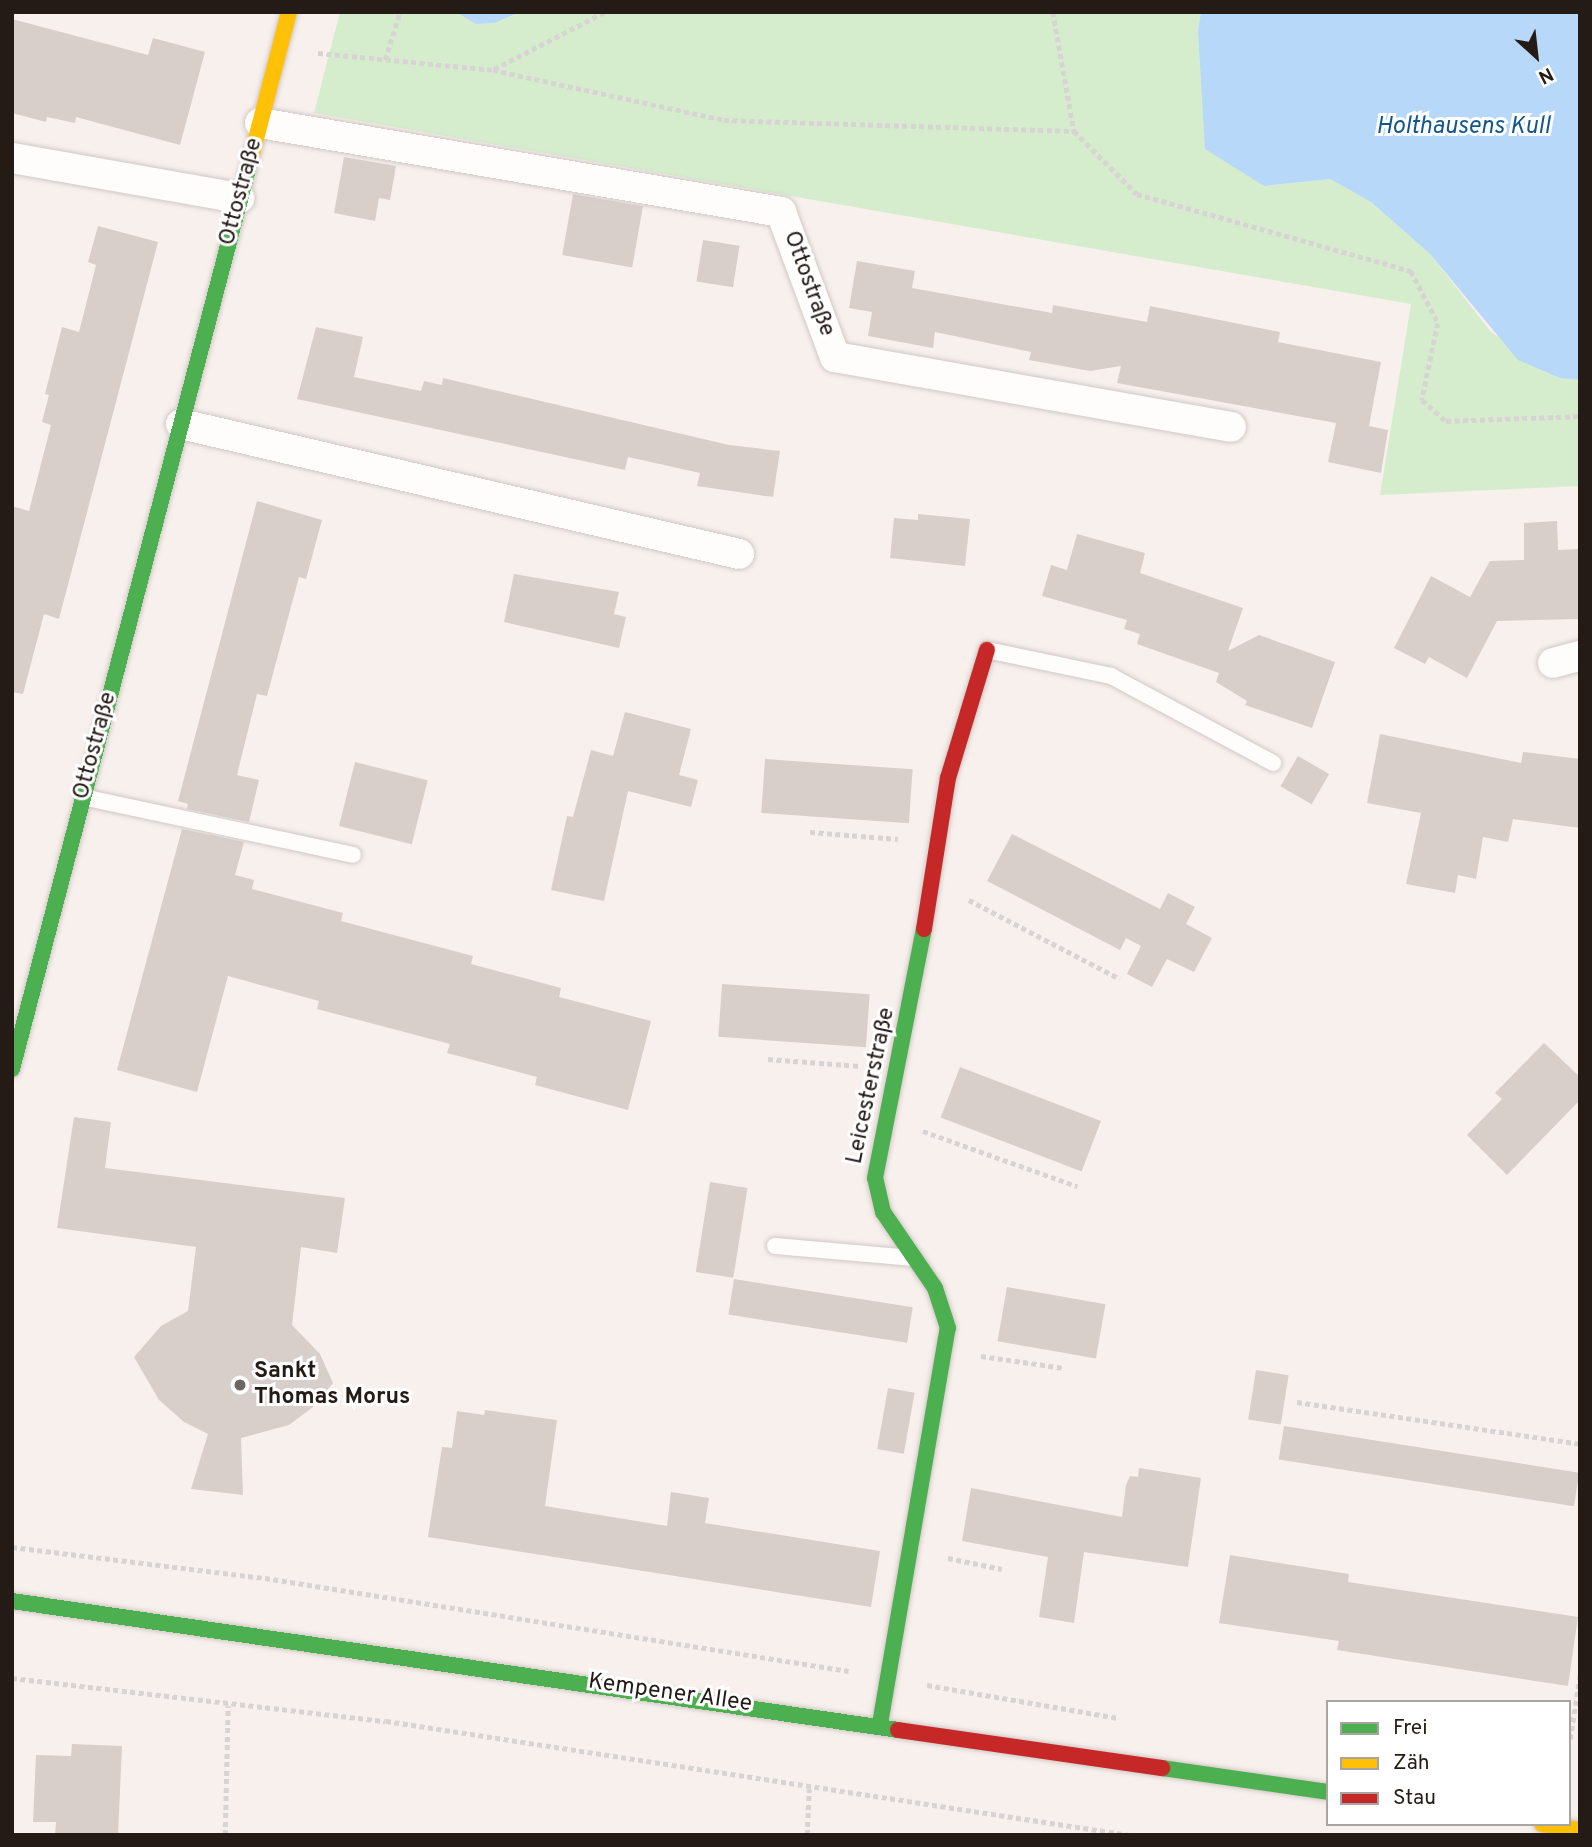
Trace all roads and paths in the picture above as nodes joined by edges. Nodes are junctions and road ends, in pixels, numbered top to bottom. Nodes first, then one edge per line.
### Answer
1 (289, 12) edge
2 (400, 12) edge
3 (606, 12) edge
4 (1053, 12) edge
5 (279, 50) junction
6 (385, 60) junction
7 (493, 70) junction
8 (260, 123) junction
9 (1074, 131) junction
10 (12, 158) edge
11 (240, 198) junction
12 (1580, 416) edge
13 (181, 424) junction
14 (1231, 428) dead end
15 (739, 554) dead end
16 (987, 650) joint
17 (1273, 763) dead end
18 (83, 797) junction
19 (810, 832) dead end
20 (938, 842) junction
21 (353, 855) dead end
22 (932, 880) junction
23 (1120, 979) dead end
24 (768, 1059) dead end
25 (12, 1069) edge
26 (899, 1069) junction
27 (886, 1129) junction
28 (1077, 1186) dead end
29 (775, 1246) dead end
30 (914, 1258) junction
31 (947, 1352) junction
32 (1064, 1368) dead end
33 (1297, 1402) dead end
34 (1580, 1444) edge
35 (12, 1547) edge
36 (911, 1550) junction
37 (1002, 1569) dead end
38 (12, 1601) edge
39 (1580, 1675) edge
40 (12, 1678) edge
41 (890, 1678) junction
42 (228, 1706) junction
43 (1123, 1719) dead end
44 (880, 1724) junction
45 (1571, 1732) edge
46 (809, 1789) junction
47 (1326, 1792) edge
48 (1555, 1826) edge
49 (1580, 1830) edge
50 (225, 1835) edge
51 (807, 1835) edge
52 (1129, 1835) edge

1 - 5 street, Ottostraße
2 - 6 path
3 - 7 path
4 - 9 path
5 - 6 path
5 - 8 street, Ottostraße
6 - 7 path
7 - 9 path
8 - 11 street, Ottostraße
8 - 14 street, Ottostraße
9 - 12 path
10 - 11 street
11 - 13 street, Ottostraße
13 - 15 street
13 - 18 street, Ottostraße
16 - 17 lane
16 - 20 street, Leicesterstraße
18 - 21 lane
18 - 25 street, Ottostraße
19 - 20 path
20 - 22 street, Leicesterstraße
22 - 23 path
22 - 26 street, Leicesterstraße
24 - 26 path
26 - 27 street, Leicesterstraße
27 - 28 path
27 - 30 street, Leicesterstraße
29 - 30 lane
30 - 31 street, Leicesterstraße
31 - 32 path
31 - 36 street, Leicesterstraße
33 - 34 path
35 - 41 path
36 - 37 path
36 - 41 street, Leicesterstraße
38 - 44 street, Kempener Allee
39 - 45 path
40 - 42 path
41 - 43 path
41 - 44 street, Leicesterstraße
42 - 46 path
42 - 50 path
44 - 47 street, Kempener Allee
46 - 51 path
46 - 52 path
48 - 49 street

